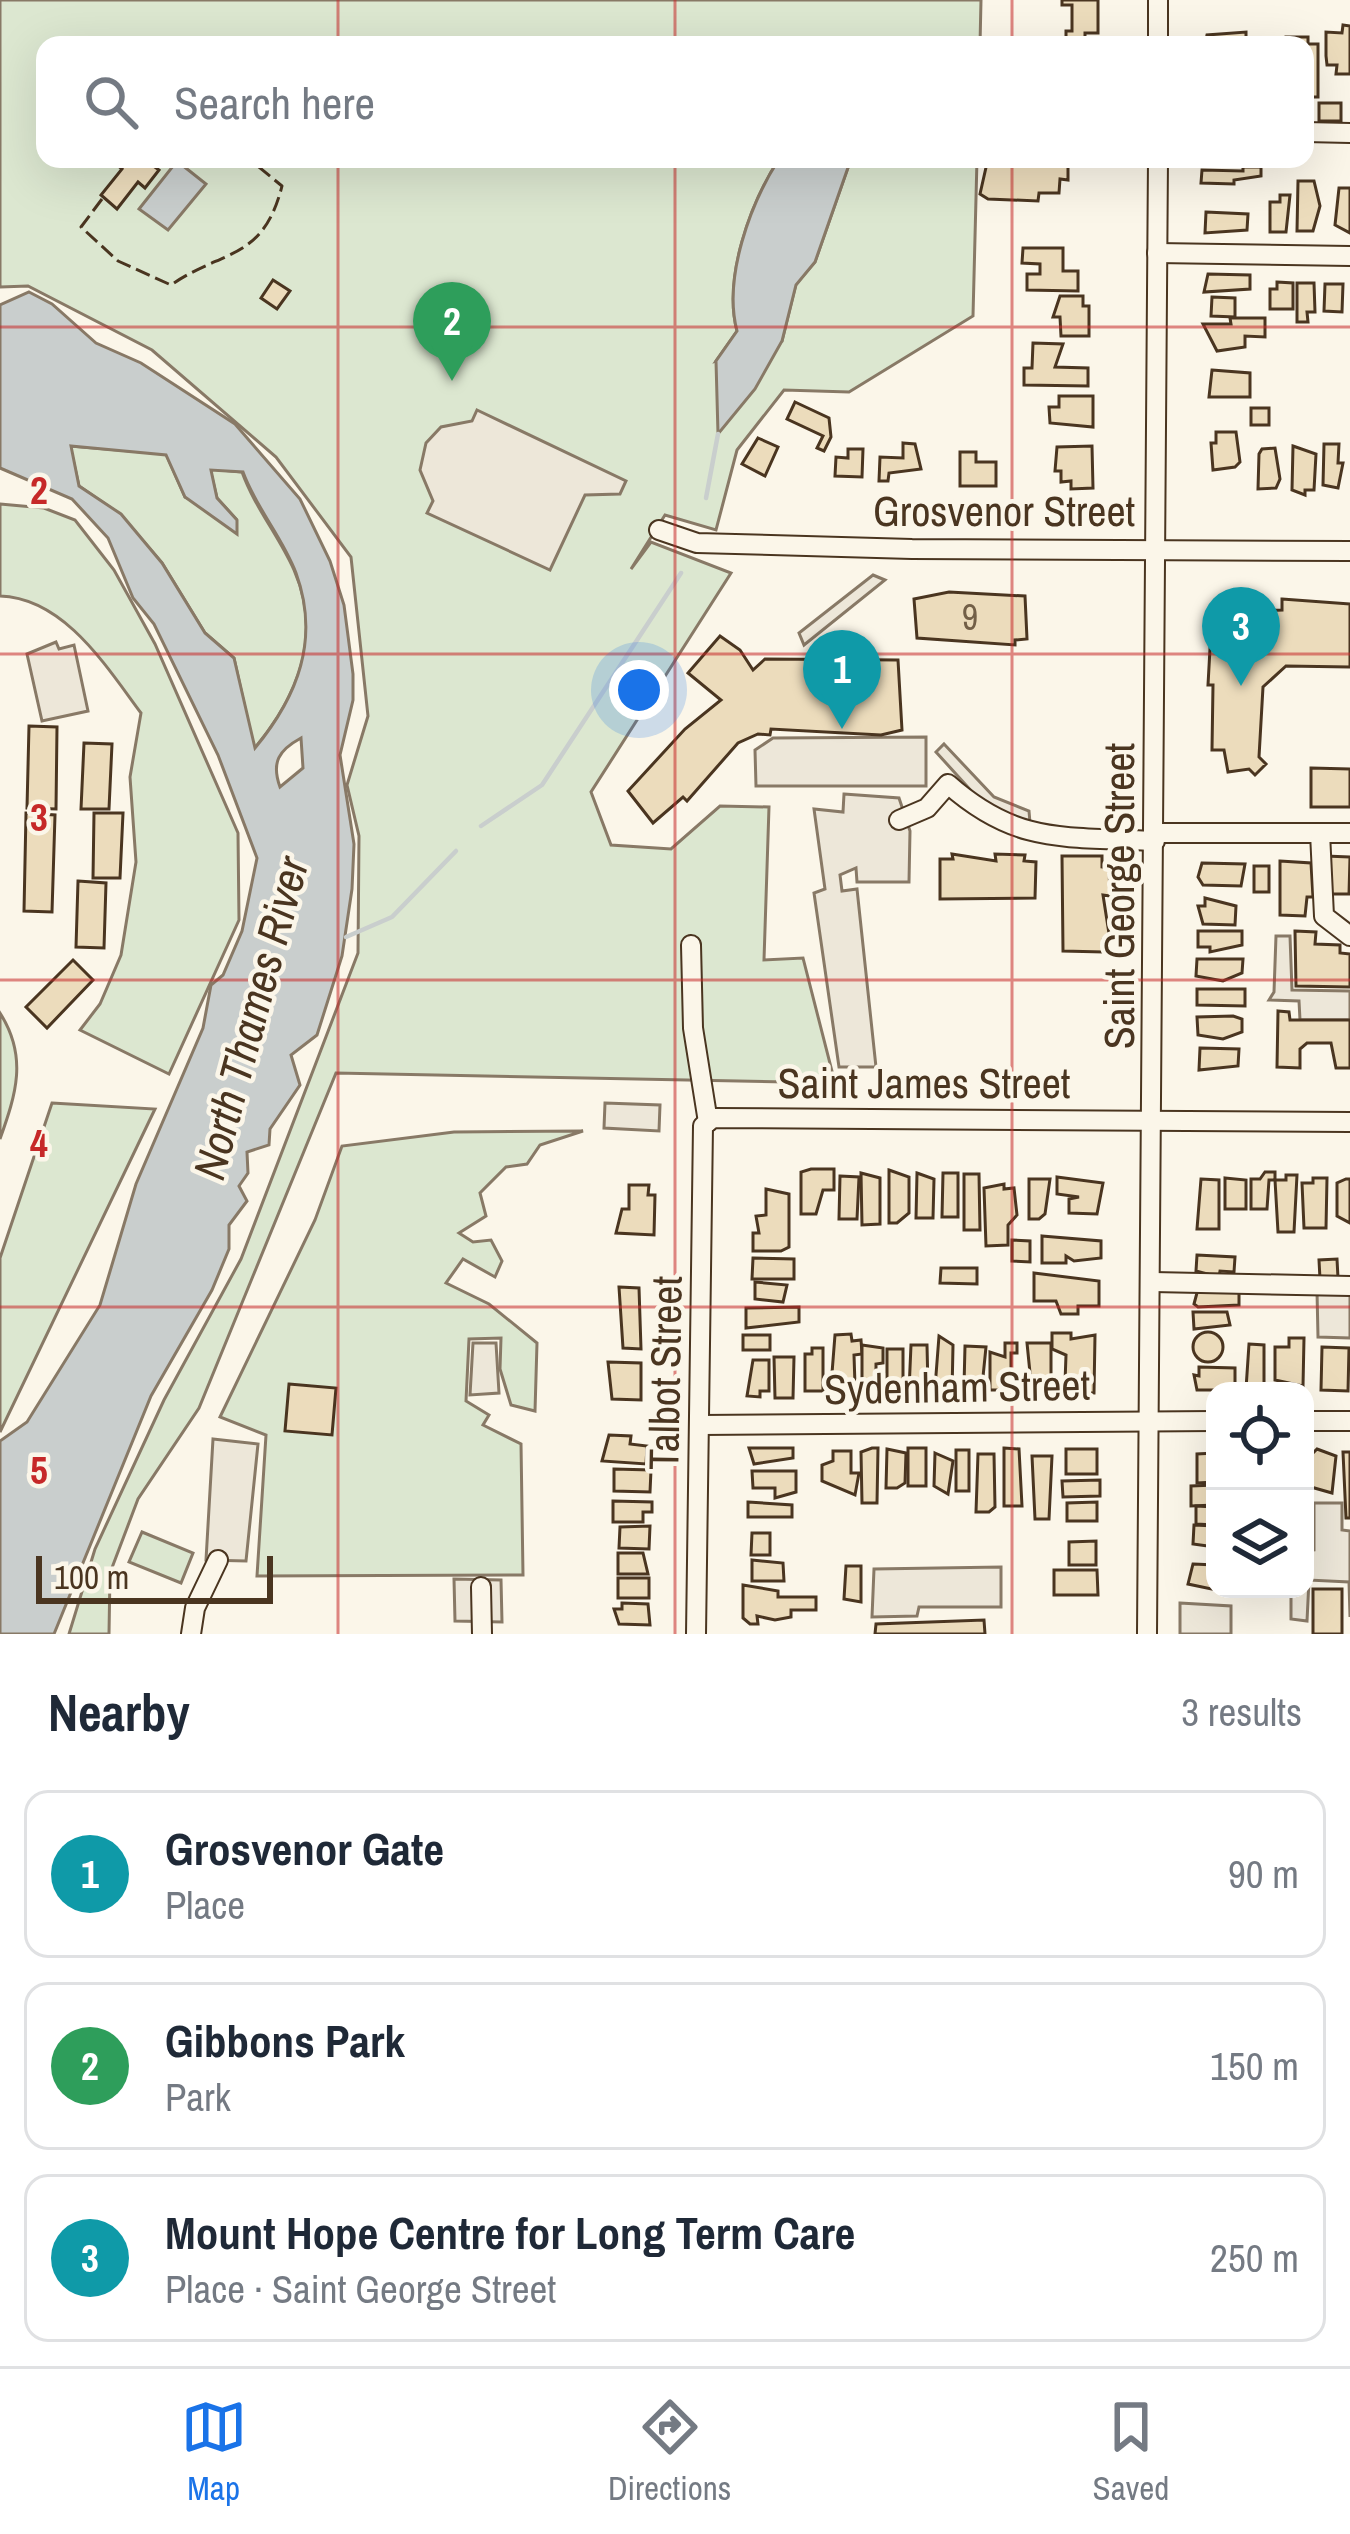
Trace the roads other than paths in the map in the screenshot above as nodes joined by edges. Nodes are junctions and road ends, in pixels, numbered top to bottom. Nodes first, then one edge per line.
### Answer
1 (1158, 0) edge
2 (1158, 36) edge
3 (1314, 132) edge
4 (1350, 133) edge
5 (1158, 168) edge
6 (1157, 253) junction
7 (1350, 256) edge
8 (659, 530) dead end
9 (1156, 547) junction
10 (1350, 550) edge
11 (899, 820) dead end
12 (1320, 833) junction
13 (1350, 833) edge
14 (1155, 837) junction
15 (1348, 941) edge
16 (691, 945) dead end
17 (1154, 1119) junction
18 (710, 1120) junction
19 (1350, 1122) edge
20 (1153, 1282) junction
21 (1350, 1286) edge
22 (1149, 1421) junction
23 (1206, 1421) edge
24 (1314, 1421) edge
25 (1350, 1421) edge
26 (700, 1425) junction
27 (218, 1560) dead end
28 (481, 1588) dead end
29 (191, 1634) edge
30 (482, 1634) edge
31 (696, 1634) edge
32 (1147, 1634) edge

1 - 2 street
3 - 4 street
5 - 6 street, Saint George Street
6 - 7 street
6 - 9 street, Saint George Street
8 - 9 street, Grosvenor Street
9 - 10 street, Grosvenor Street
9 - 14 street, Saint George Street
11 - 14 street
12 - 13 street
12 - 14 street
12 - 15 street
14 - 17 street, Saint George Street
16 - 18 street, Talbot Street
17 - 18 street, Saint James Street
17 - 19 street, Saint James Street
17 - 20 street, Saint George Street
18 - 26 street, Talbot Street
20 - 21 street
20 - 22 street, Saint George Street
22 - 23 street, Sydenham Street
22 - 26 street, Sydenham Street
22 - 32 street, Saint George Street
24 - 25 street
26 - 31 street, Talbot Street
27 - 29 street
28 - 30 street

